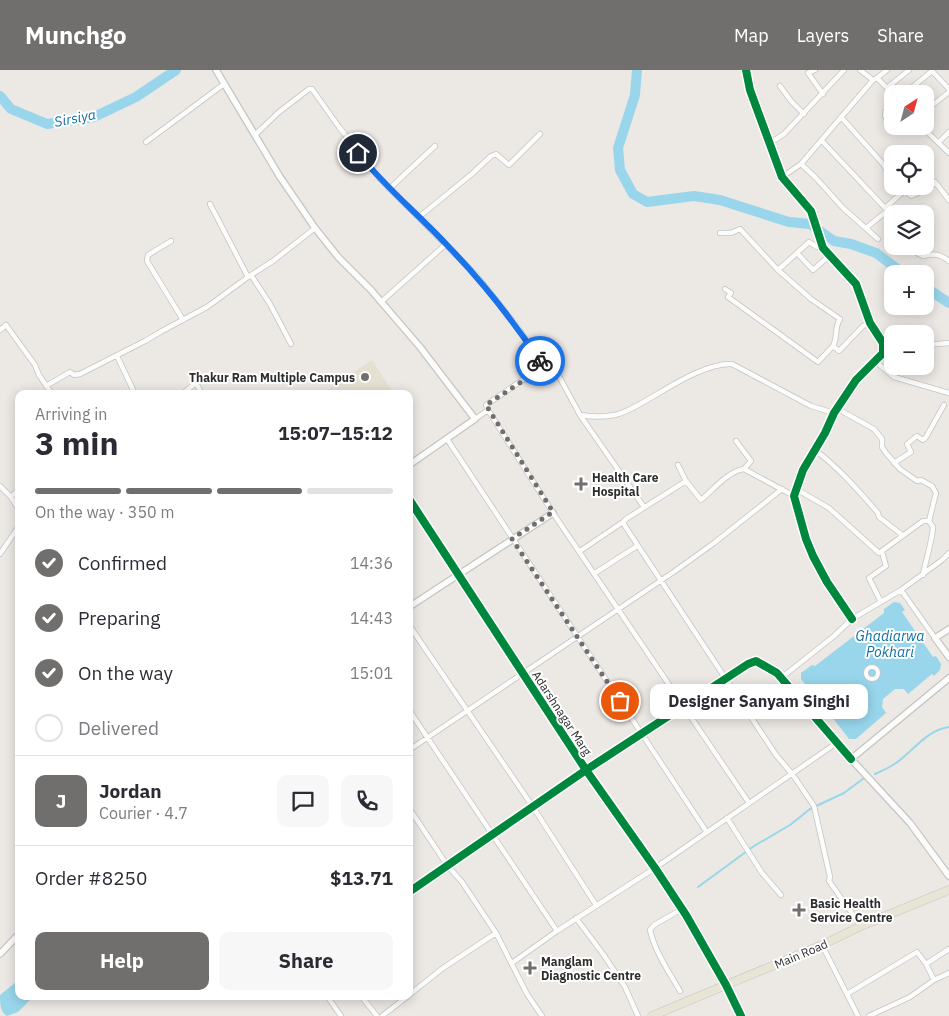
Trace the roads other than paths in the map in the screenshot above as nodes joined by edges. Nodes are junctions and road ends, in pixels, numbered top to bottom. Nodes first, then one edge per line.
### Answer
1 (746, 70) edge
2 (815, 70) edge
3 (844, 70) edge
4 (860, 70) edge
5 (887, 70) edge
6 (909, 70) edge
7 (940, 70) edge
8 (217, 72) edge
9 (935, 75) junction
10 (875, 79) junction
11 (224, 84) junction
12 (885, 85) edge
13 (890, 85) edge
14 (915, 85) edge
15 (780, 86) dead end
16 (949, 91) edge
17 (823, 94) junction
18 (934, 104) edge
19 (804, 114) junction
20 (841, 117) junction
21 (949, 132) edge
22 (540, 134) dead end
23 (255, 135) junction
24 (932, 135) edge
25 (822, 141) junction
26 (146, 142) dead end
27 (939, 142) junction
28 (770, 143) junction
29 (436, 146) dead end
30 (949, 153) edge
31 (801, 164) junction
32 (884, 166) edge
33 (782, 177) junction
34 (934, 183) edge
35 (389, 189) junction
36 (900, 195) edge
37 (949, 200) edge
38 (210, 204) dead end
39 (890, 205) edge
40 (884, 207) edge
41 (884, 211) edge
42 (419, 217) junction
43 (315, 228) junction
44 (866, 228) junction
45 (720, 233) dead end
46 (878, 239) dead end
47 (171, 241) dead end
48 (446, 244) junction
49 (822, 246) junction
50 (797, 253) junction
51 (934, 253) edge
52 (830, 255) junction
53 (949, 261) edge
54 (778, 270) junction
55 (249, 276) junction
56 (725, 289) dead end
57 (381, 302) junction
58 (184, 320) junction
59 (870, 323) junction
60 (0, 330) edge
61 (949, 343) edge
62 (291, 344) dead end
63 (934, 344) edge
64 (833, 346) junction
65 (884, 354) joint
66 (117, 356) junction
67 (875, 361) junction
68 (544, 367) junction
69 (46, 386) junction
70 (49, 390) edge
71 (133, 390) edge
72 (187, 390) edge
73 (200, 390) edge
74 (949, 392) edge
75 (944, 405) dead end
76 (488, 410) junction
77 (836, 411) junction
78 (580, 416) junction
79 (475, 420) junction
80 (447, 439) junction
81 (736, 441) dead end
82 (815, 450) junction
83 (413, 462) edge
84 (894, 463) junction
85 (678, 465) dead end
86 (744, 469) junction
87 (686, 481) junction
88 (0, 486) edge
89 (782, 489) junction
90 (796, 489) junction
91 (15, 493) edge
92 (794, 496) junction
93 (11, 497) junction
94 (15, 504) edge
95 (413, 506) edge
96 (644, 507) junction
97 (553, 512) junction
98 (929, 521) junction
99 (624, 522) junction
100 (15, 532) edge
101 (901, 537) junction
102 (512, 539) junction
103 (638, 546) junction
104 (580, 551) junction
105 (882, 552) junction
106 (949, 552) edge
107 (0, 554) edge
108 (596, 573) junction
109 (458, 574) junction
110 (923, 575) junction
111 (661, 580) junction
112 (901, 590) junction
113 (881, 602) junction
114 (413, 604) edge
115 (619, 609) junction
116 (852, 619) junction
117 (949, 629) edge
118 (413, 631) edge
119 (577, 636) junction
120 (936, 638) junction
121 (949, 657) edge
122 (522, 673) junction
123 (781, 678) junction
124 (949, 678) edge
125 (725, 679) junction
126 (684, 706) junction
127 (467, 709) junction
128 (413, 716) edge
129 (642, 734) junction
130 (426, 737) junction
131 (838, 742) junction
132 (413, 747) edge
133 (851, 759) junction
134 (586, 770) junction
135 (793, 775) junction
136 (749, 803) junction
137 (533, 807) junction
138 (413, 814) edge
139 (727, 818) junction
140 (706, 831) junction
141 (492, 835) junction
142 (447, 865) junction
143 (655, 868) junction
144 (949, 876) edge
145 (413, 888) edge
146 (949, 890) edge
147 (782, 895) dead end
148 (596, 905) junction
149 (682, 909) junction
150 (576, 918) junction
151 (861, 926) junction
152 (557, 931) junction
153 (496, 933) junction
154 (15, 938) edge
155 (822, 945) junction
156 (949, 949) edge
157 (0, 954) edge
158 (512, 963) junction
159 (926, 964) junction
160 (949, 972) edge
161 (934, 980) junction
162 (726, 985) junction
163 (680, 991) dead end
164 (413, 992) edge
165 (847, 994) junction
166 (330, 1000) edge
167 (364, 1000) edge
168 (403, 1000) edge
169 (341, 1016) edge
170 (377, 1016) edge
171 (382, 1016) edge
172 (542, 1016) edge
173 (638, 1016) edge
174 (652, 1016) edge
175 (741, 1016) edge
176 (858, 1016) edge
177 (869, 1016) edge

1 - 28 street
2 - 17 street
3 - 17 street
4 - 10 street
5 - 10 street
6 - 13 street
7 - 9 street
8 - 11 street
9 - 14 street
9 - 16 street
10 - 12 street
10 - 20 street
11 - 23 street
11 - 26 street
15 - 19 street
16 - 18 street
17 - 19 street
19 - 28 street
20 - 25 street
20 - 32 street
21 - 27 street
22 - 42 street
23 - 35 street
23 - 43 street
24 - 27 street
25 - 31 street
25 - 40 street
27 - 30 street
28 - 33 street
29 - 35 street
31 - 33 street
31 - 44 street
33 - 49 street
34 - 37 street
35 - 42 street
36 - 39 street
38 - 55 street
41 - 44 street
42 - 48 street
43 - 55 street
43 - 57 street
44 - 46 street
45 - 54 street
47 - 58 street
48 - 57 street
48 - 68 street
49 - 50 street
49 - 52 street
50 - 52 street
50 - 54 street
51 - 53 street
52 - 59 street
54 - 64 street
55 - 58 street
55 - 62 street
56 - 64 street
57 - 79 street
58 - 66 street
59 - 64 street
59 - 65 street
60 - 69 street
61 - 63 street
65 - 67 street
66 - 69 street
66 - 71 street
67 - 74 street
67 - 77 street
68 - 76 street
68 - 78 street
69 - 70 street
72 - 73 street
75 - 84 street
76 - 79 street
76 - 97 street
77 - 78 street
77 - 82 street
77 - 84 street
78 - 96 street
79 - 80 street
80 - 83 street
80 - 102 street
81 - 86 street
82 - 90 street
82 - 101 street
84 - 98 street
85 - 87 street
86 - 87 street
86 - 89 street
87 - 96 street
88 - 93 street
89 - 92 street
89 - 111 street
90 - 92 street
90 - 105 street
91 - 93 street
92 - 116 street
93 - 94 street
95 - 109 street, Adarshnagar Marg
96 - 99 street
97 - 102 street
97 - 104 street
98 - 101 street
98 - 110 street
99 - 103 street
99 - 104 street
100 - 107 street
101 - 105 street
102 - 109 street
102 - 119 street
103 - 108 street
103 - 111 street
104 - 108 street
105 - 113 street
106 - 110 street
108 - 115 street
109 - 114 street
109 - 122 street, Adarshnagar Marg
110 - 112 street
111 - 115 street
111 - 125 street
112 - 113 street
112 - 120 street
113 - 116 street
115 - 119 street
115 - 126 street
116 - 123 street
117 - 120 street
118 - 127 street
119 - 122 street
119 - 129 street
120 - 121 street
122 - 127 street
122 - 134 street, Adarshnagar Marg
123 - 125 street
123 - 131 street
124 - 133 street
125 - 126 street
125 - 135 street
126 - 129 street
126 - 136 street
127 - 130 street
127 - 137 street
128 - 130 street
129 - 134 street
129 - 140 street
130 - 132 street
130 - 141 street
131 - 133 street
131 - 135 street
133 - 144 street
134 - 137 street
134 - 143 street, Adarshnagar Marg
135 - 136 street
135 - 151 street
136 - 139 street
137 - 141 street
137 - 148 street
138 - 142 street
139 - 140 street
139 - 147 street
140 - 143 street
141 - 142 street
141 - 152 street
142 - 145 street
142 - 153 street
143 - 148 street
143 - 149 street, Adarshnagar Marg
146 - 151 main road, Main Road
148 - 150 street
149 - 162 street, Adarshnagar Marg
149 - 163 street
150 - 152 street
150 - 173 street
151 - 155 main road, Main Road
152 - 158 street
153 - 158 street
153 - 164 street
154 - 157 street
155 - 162 main road, Main Road
155 - 165 street
156 - 159 street
158 - 172 street
159 - 161 street
159 - 165 street
160 - 161 street
161 - 177 street
162 - 174 main road, Main Road
162 - 175 street, Adarshnagar Marg
165 - 176 street
166 - 169 street
167 - 170 street
168 - 171 street

